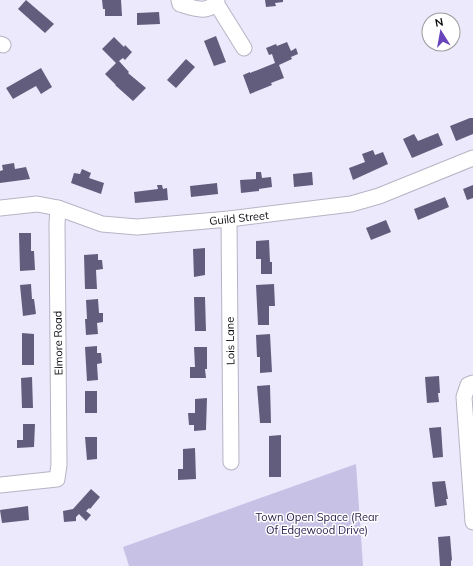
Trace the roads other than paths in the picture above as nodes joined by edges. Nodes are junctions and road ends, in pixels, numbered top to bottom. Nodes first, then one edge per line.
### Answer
1 (179, 0) edge
2 (217, 2) edge
3 (244, 48) dead end
4 (473, 158) edge
5 (0, 208) edge
6 (58, 208) junction
7 (229, 219) junction
8 (473, 383) edge
9 (231, 462) dead end
10 (0, 485) edge
11 (473, 522) edge

1 - 2 street
2 - 3 street
4 - 7 street, Guild Street
5 - 6 street, Guild Street
6 - 7 street, Guild Street
6 - 10 street, Elmore Road
7 - 9 street, Lois Lane
8 - 11 street

